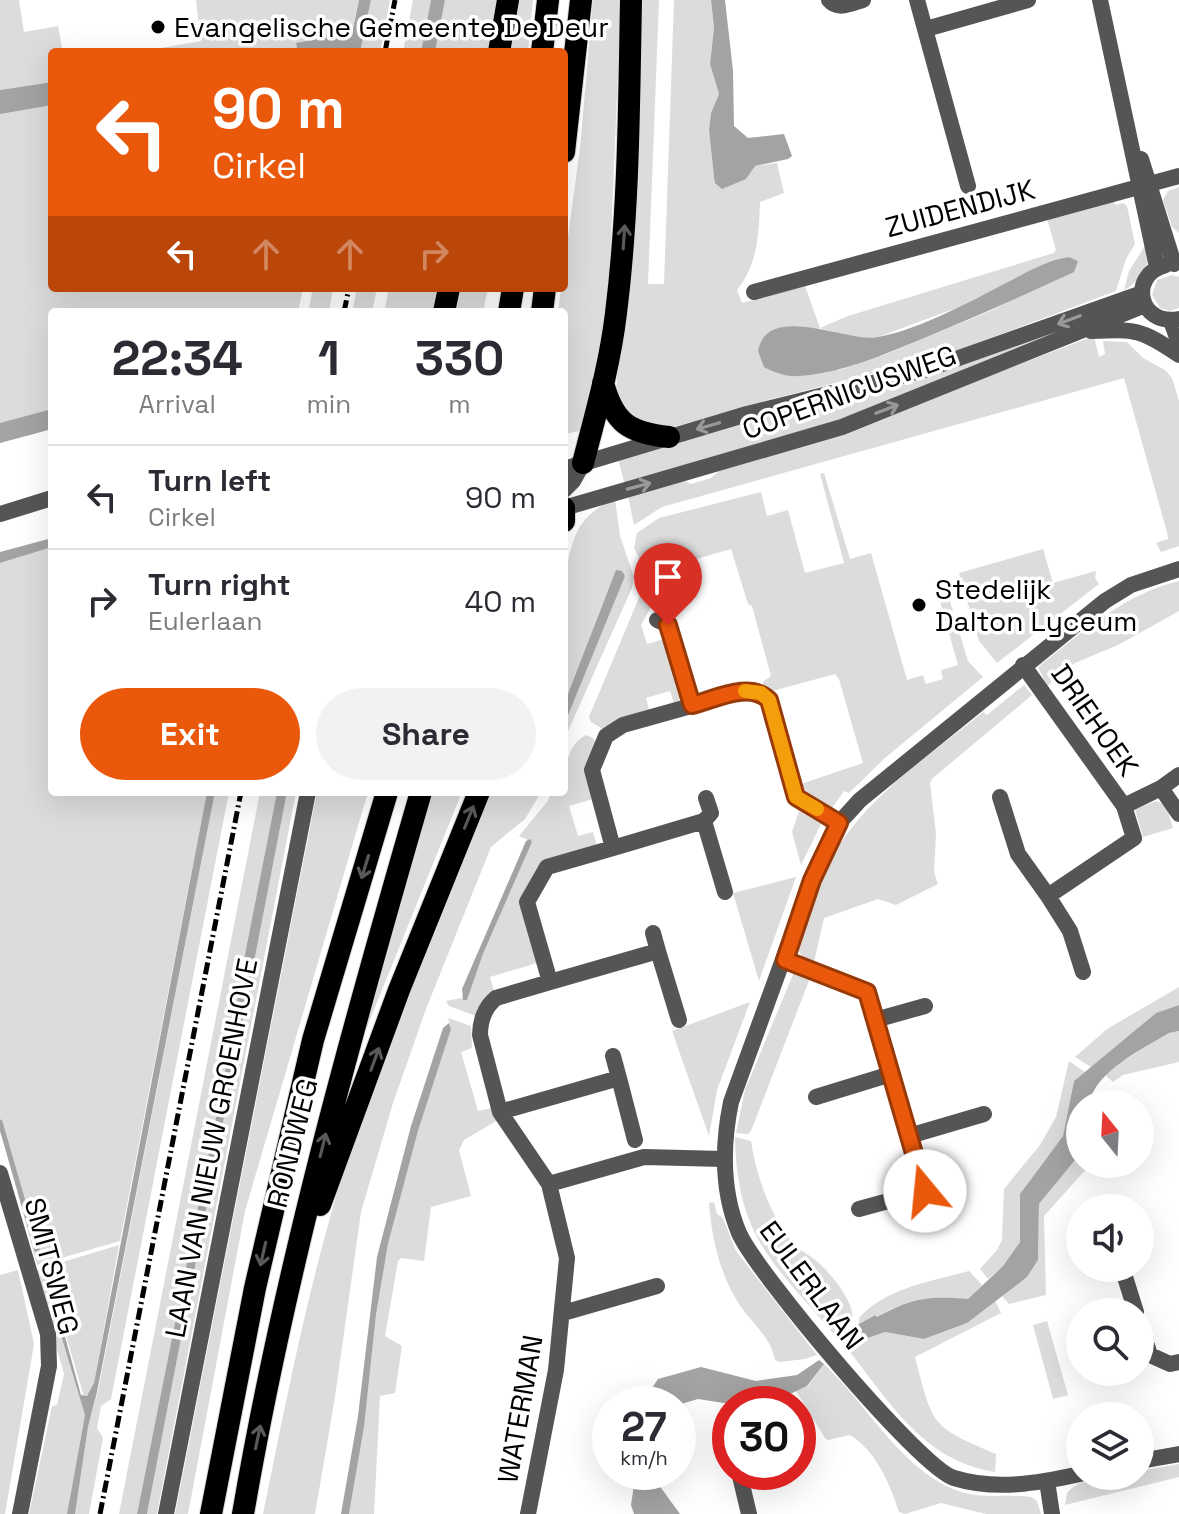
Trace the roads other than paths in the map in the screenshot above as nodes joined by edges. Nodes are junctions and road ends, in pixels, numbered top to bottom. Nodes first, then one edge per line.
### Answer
1 (508, 0) edge
2 (548, 0) edge
3 (581, 0) edge
4 (631, 0) edge
5 (829, 0) edge
6 (863, 0) edge
7 (917, 0) edge
8 (1028, 0) edge
9 (1100, 0) edge
10 (926, 29) junction
11 (500, 48) edge
12 (542, 48) edge
13 (568, 116) edge
14 (1179, 176) edge
15 (1144, 184) junction
16 (968, 186) dead end
17 (1176, 265) edge
18 (1157, 267) junction
19 (754, 292) dead end
20 (1143, 299) junction
21 (1175, 320) edge
22 (1077, 332) junction
23 (1179, 343) edge
24 (1179, 355) edge
25 (603, 383) junction
26 (669, 437) junction
27 (574, 466) edge
28 (568, 486) edge
29 (48, 499) edge
30 (568, 507) edge
31 (0, 514) edge
32 (1179, 569) edge
33 (657, 620) dead end
34 (1023, 665) junction
35 (692, 705) junction
36 (1179, 775) edge
37 (1161, 788) junction
38 (307, 796) edge
39 (386, 796) edge
40 (420, 796) edge
41 (477, 796) edge
42 (1000, 797) dead end
43 (706, 798) dead end
44 (1124, 806) junction
45 (1179, 814) edge
46 (704, 821) junction
47 (839, 823) junction
48 (613, 848) junction
49 (725, 892) dead end
50 (1048, 896) junction
51 (653, 933) dead end
52 (658, 951) junction
53 (785, 960) junction
54 (1083, 972) dead end
55 (550, 982) junction
56 (925, 1006) dead end
57 (679, 1020) dead end
58 (875, 1020) junction
59 (613, 1056) dead end
60 (891, 1074) junction
61 (619, 1078) junction
62 (816, 1097) dead end
63 (500, 1112) junction
64 (984, 1114) dead end
65 (909, 1136) junction
66 (635, 1140) dead end
67 (724, 1159) junction
68 (0, 1173) edge
69 (549, 1184) junction
70 (859, 1209) dead end
71 (291, 1275) junction
72 (657, 1286) dead end
73 (563, 1313) junction
74 (1154, 1357) edge
75 (1179, 1362) edge
76 (1179, 1454) edge
77 (1154, 1458) edge
78 (1066, 1477) edge
79 (1047, 1481) junction
80 (743, 1490) edge
81 (20, 1514) edge
82 (166, 1514) edge
83 (211, 1514) edge
84 (243, 1514) edge
85 (528, 1514) edge
86 (749, 1514) edge
87 (1052, 1514) edge

1 - 11 highway
2 - 12 highway
3 - 13 highway
25 -> 4 highway
5 - 6 street
7 - 10 street
8 - 10 street
9 - 15 street
10 - 16 street
14 - 15 street, ZUIDENDIJK
15 - 17 street
15 - 18 street
15 - 19 street, ZUIDENDIJK
17 - 18 street
18 - 20 street
20 - 21 street
20 - 22 street, COPERNICUSWEG
20 -> 26 street, COPERNICUSWEG
21 - 23 street
22 - 24 street
30 -> 22 street, COPERNICUSWEG
25 - 26 highway
25 - 27 highway
26 - 27 street, COPERNICUSWEG
27 - 28 street
29 - 31 street
32 - 34 street, EULERLAAN
33 - 35 street
34 - 44 street, DRIEHOEK
34 - 47 street, EULERLAAN
35 - 47 street
35 - 48 street
36 - 37 street, DRIEHOEK
37 - 44 street, DRIEHOEK
37 - 45 street, DRIEHOEK
38 - 82 street, LAAN VAN NIEUW GROENHOVE
39 -> 83 highway, RONDWEG
71 -> 40 highway, RONDWEG
71 -> 41 highway
42 - 50 street
43 - 46 street
44 - 50 street, DRIEHOEK
46 - 48 street
46 - 49 street
47 - 53 street, EULERLAAN
48 - 55 street
50 - 54 street
51 - 52 street
52 - 55 street, WATERMAN
52 - 57 street
53 - 58 street
53 - 67 street, EULERLAAN
55 - 63 street, WATERMAN
56 - 58 street
58 - 60 street
59 - 61 street
60 - 62 street
60 - 65 street
61 - 63 street
61 - 66 street
63 - 69 street, WATERMAN
64 - 65 street
65 - 70 street
67 - 69 street
67 - 79 street, EULERLAAN
68 - 81 street, SMITSWEG
69 - 73 street, WATERMAN
84 -> 71 highway, RONDWEG
72 - 73 street, WATERMAN
73 - 85 street, WATERMAN
74 - 75 street
76 - 77 street
78 - 79 street, EULERLAAN
79 - 87 street
80 - 86 street

